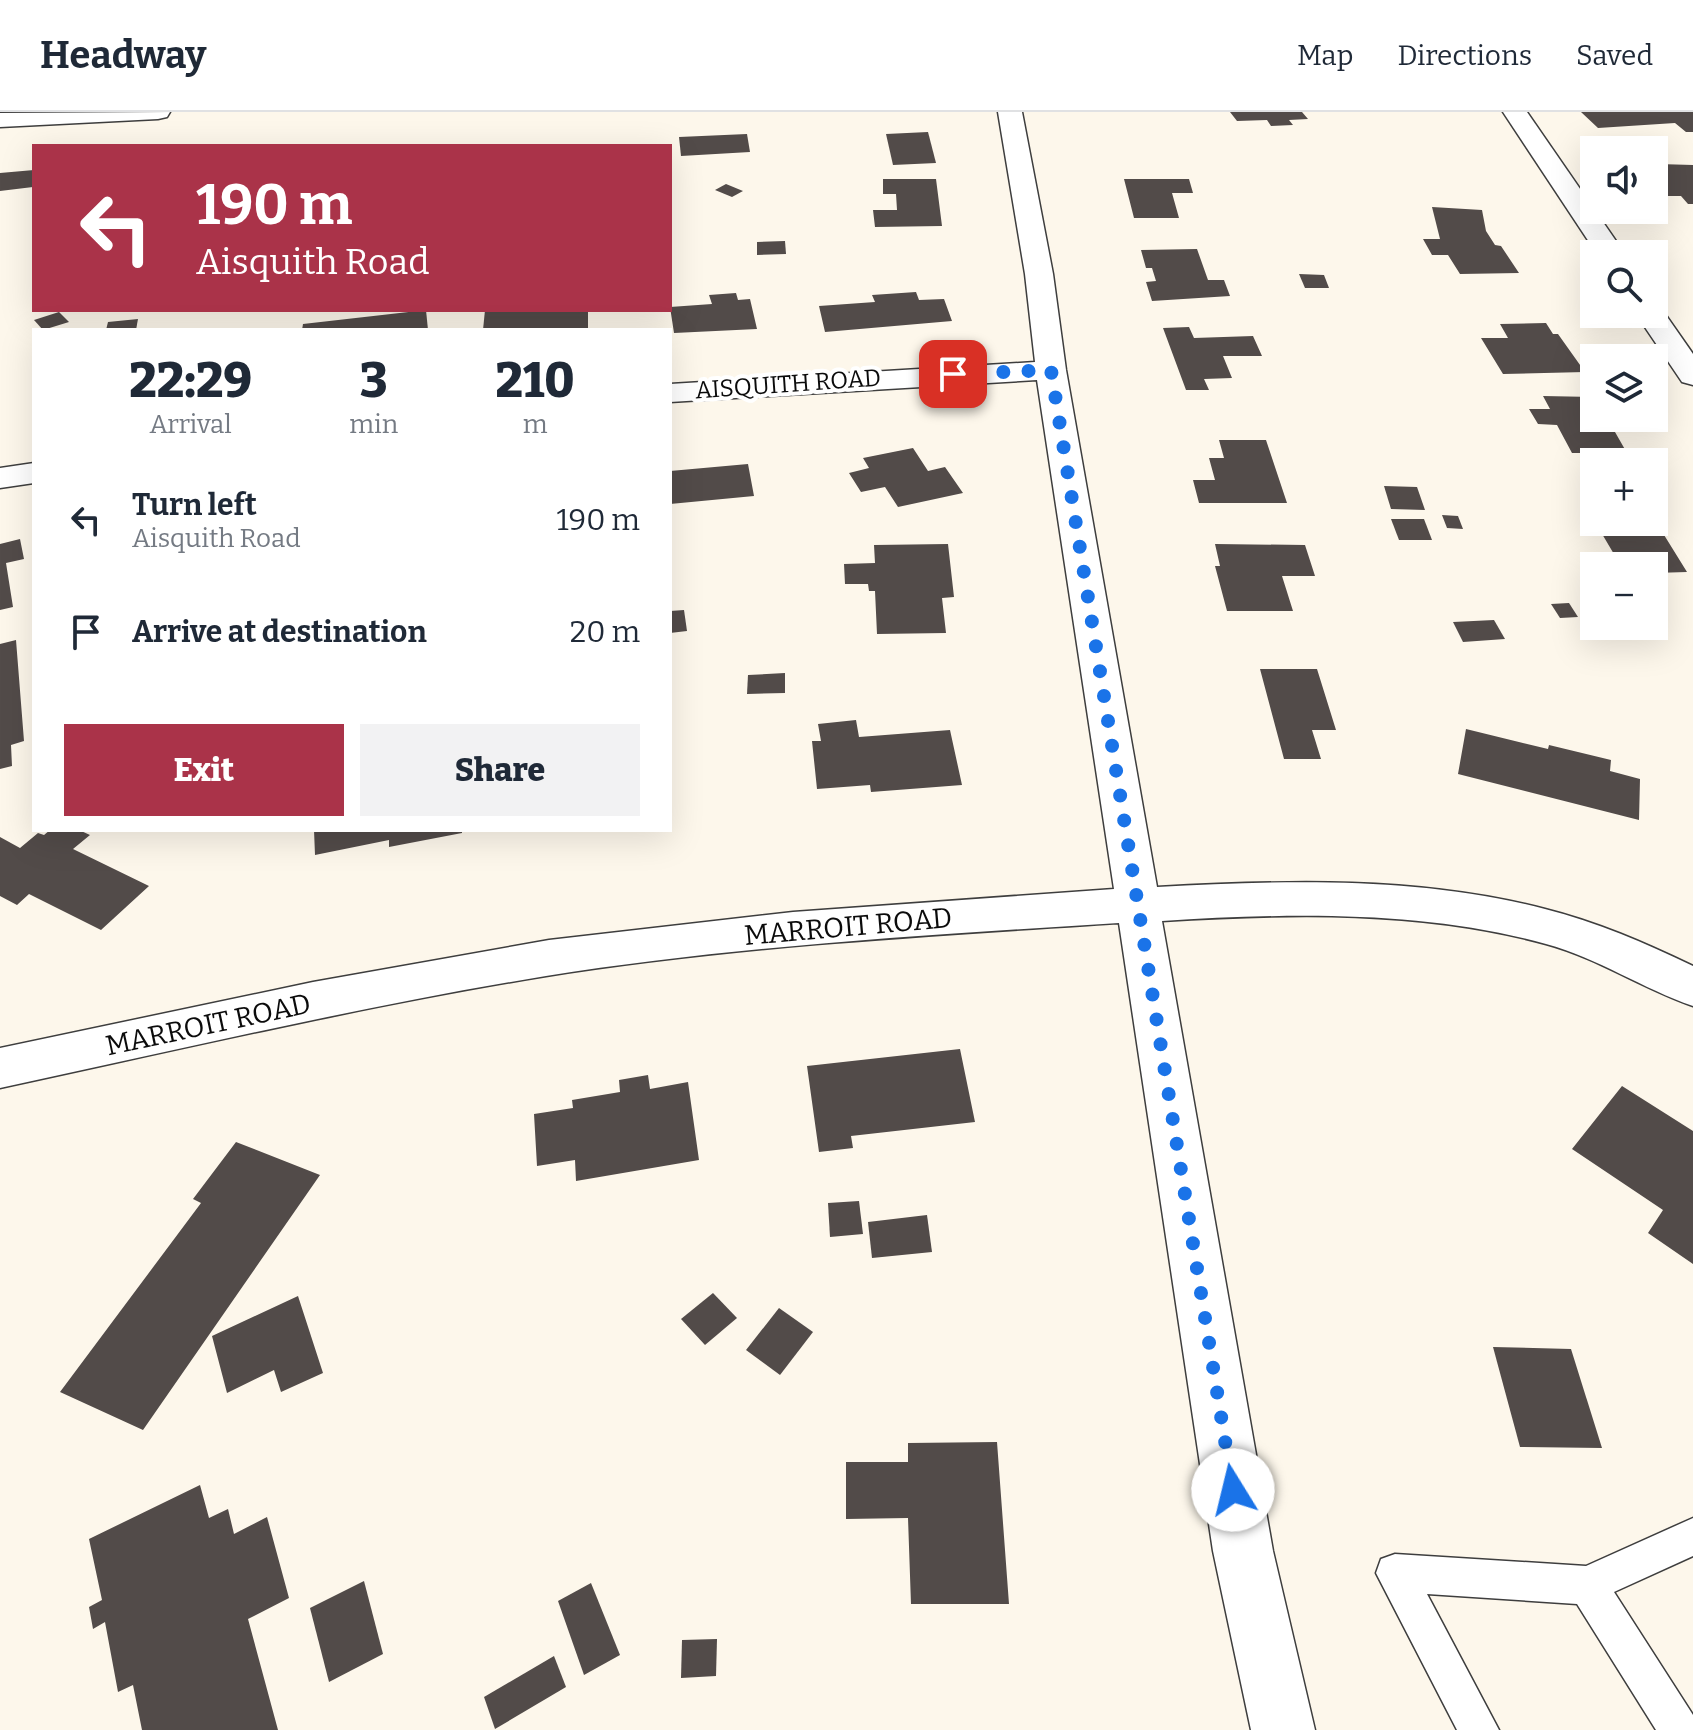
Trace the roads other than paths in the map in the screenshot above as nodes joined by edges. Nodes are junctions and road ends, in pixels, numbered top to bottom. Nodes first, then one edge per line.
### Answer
1 (158, 112) edge
2 (1010, 112) edge
3 (1515, 112) edge
4 (0, 120) edge
5 (1602, 240) edge
6 (1660, 328) edge
7 (1051, 370) junction
8 (1693, 376) edge
9 (672, 393) edge
10 (32, 473) edge
11 (0, 478) edge
12 (1139, 905) junction
13 (1693, 987) edge
14 (0, 1068) edge
15 (1693, 1537) edge
16 (1587, 1585) junction
17 (1283, 1730) edge
18 (1479, 1730) edge
19 (1679, 1730) edge

1 - 4 street
2 - 7 street
3 - 5 street
6 - 8 street
7 - 9 street, AISQUITH ROAD
7 - 12 street
10 - 11 street
12 - 13 street, MARROIT ROAD
12 - 14 street, MARROIT ROAD
12 - 17 street
15 - 16 lane
16 - 18 lane
16 - 19 lane

